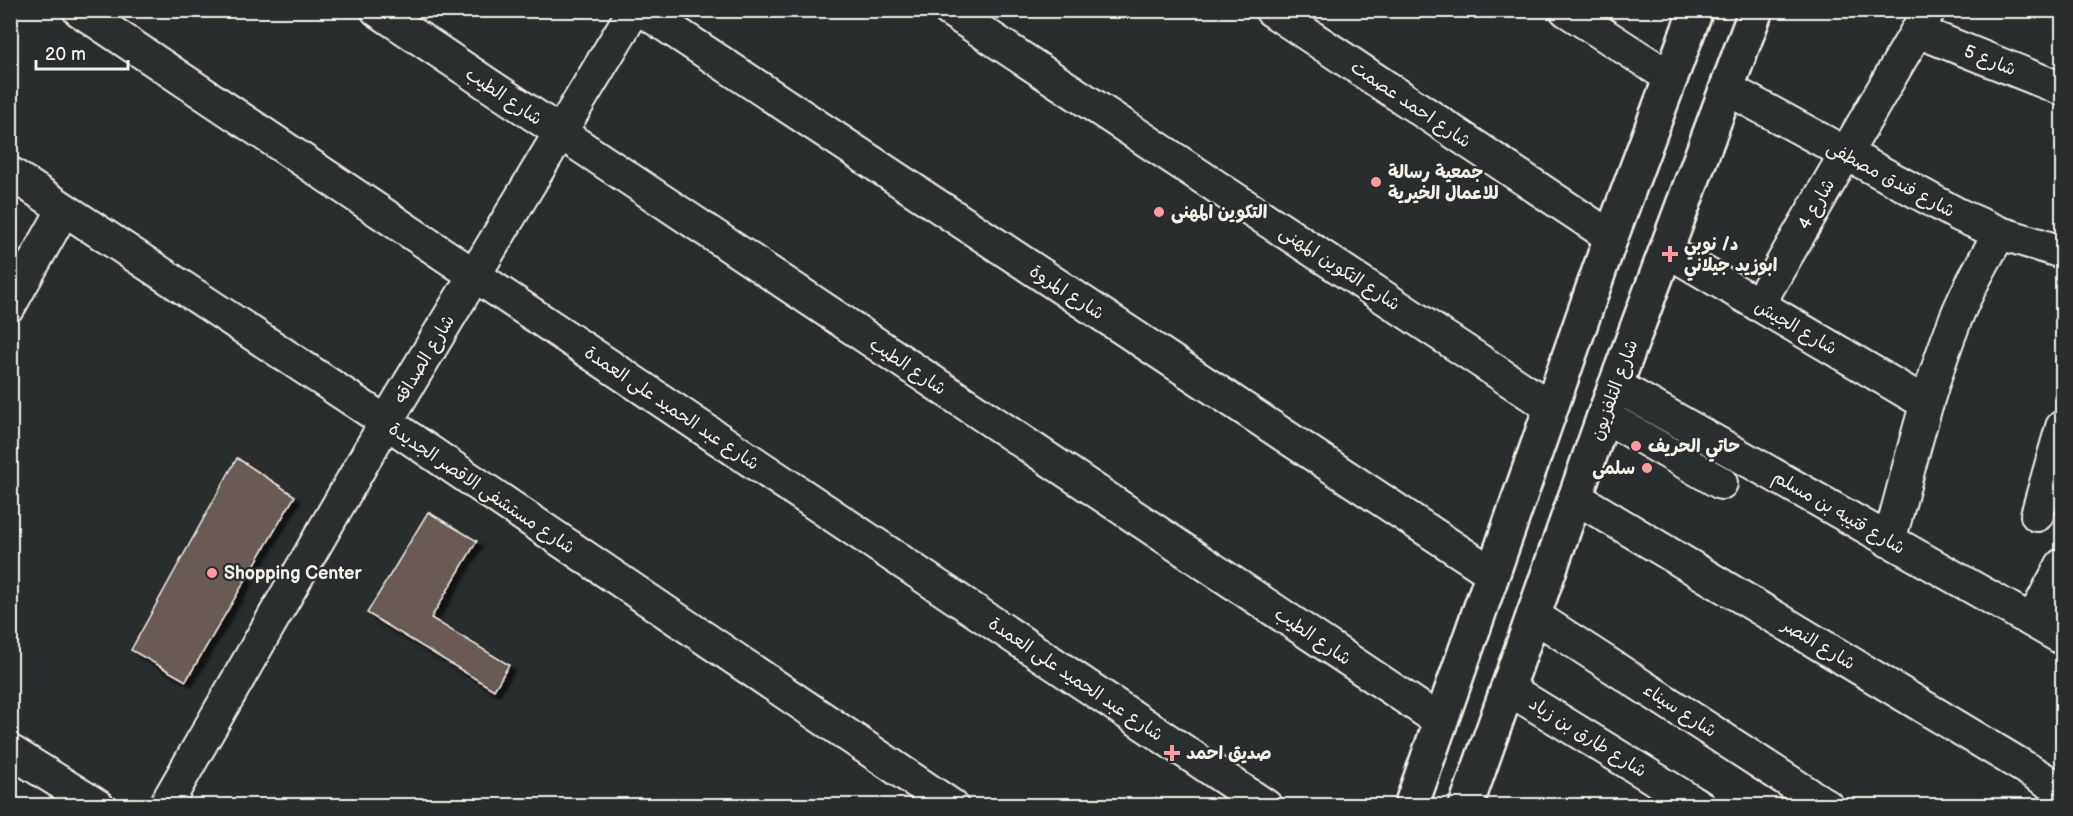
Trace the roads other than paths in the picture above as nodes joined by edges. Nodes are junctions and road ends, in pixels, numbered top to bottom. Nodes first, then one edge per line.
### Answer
1 (79, 10) edge
2 (377, 10) edge
3 (634, 10) edge
4 (642, 10) edge
5 (949, 10) edge
6 (1270, 10) edge
7 (1566, 10) edge
8 (1696, 10) edge
9 (1756, 10) edge
10 (1923, 21) edge
11 (1671, 78) junction
12 (1726, 88) junction
13 (2062, 89) edge
14 (560, 133) junction
15 (1845, 154) junction
16 (10, 173) edge
17 (64, 209) junction
18 (2000, 233) junction
19 (1611, 237) junction
20 (1666, 249) junction
21 (2062, 252) edge
22 (474, 276) junction
23 (10, 305) edge
24 (1758, 305) junction
25 (1615, 385) junction
26 (1927, 404) junction
27 (1550, 407) junction
28 (1604, 416) junction
29 (386, 422) junction
30 (2062, 434) edge
31 (1720, 483) dead end
32 (1575, 498) junction
33 (2037, 515) dead end
34 (1889, 541) junction
35 (2062, 565) edge
36 (1492, 573) junction
37 (1533, 615) junction
38 (2032, 621) junction
39 (2062, 638) edge
40 (1507, 688) junction
41 (1440, 721) junction
42 (10, 751) edge
43 (2062, 790) edge
44 (99, 806) edge
45 (165, 806) edge
46 (952, 806) edge
47 (1266, 806) edge
48 (1411, 806) edge
49 (1466, 806) edge
50 (1699, 806) edge
51 (1827, 806) edge

1 - 22 street, شارع عبد الحميد على العمدة
2 - 14 street, شارع الطيب
3 - 14 street, شارع الصداقه
4 - 36 street, شارع المروة
5 - 27 street, شارع التكوين المهنى
6 - 19 street, شارع احمد عصمت
7 - 11 street
8 - 11 main road
9 - 12 main road, شارع التلفزيون
10 - 13 street, شارع 5
10 - 15 street, شارع 4
11 - 19 main road
12 - 15 street, شارع فندق مصطفى
12 - 20 main road, شارع التلفزيون
14 - 22 street, شارع الصداقه
14 - 41 street, شارع الطيب
15 - 18 street, شارع فندق مصطفى
15 - 24 street, شارع 4
16 - 17 street, شارع مستشفى الاقصر الجديدة
17 - 23 street
17 - 29 street, شارع مستشفى الاقصر الجديدة
18 - 21 street, شارع فندق مصطفى
18 - 26 street
19 - 27 main road
20 - 24 street, شارع الجيش
20 - 25 main road, شارع التلفزيون
22 - 29 street, شارع الصداقه
22 - 47 street, شارع عبد الحميد على العمدة
24 - 26 street, شارع الجيش
25 - 28 main road, شارع التلفزيون
25 - 34 street, شارع قتيبه بن مسلم
26 - 34 street
27 - 36 main road
28 - 31 street
28 - 32 main road, شارع التلفزيون
29 - 45 street, شارع الصداقه
29 - 46 street, شارع مستشفى الاقصر الجديدة
30 - 33 street
32 - 37 main road, شارع التلفزيون
32 - 43 street, شارع النصر
34 - 38 street, شارع قتيبه بن مسلم
35 - 38 street
36 - 41 main road
37 - 40 main road, شارع التلفزيون
37 - 51 street, شارع سيناء
38 - 39 street, شارع قتيبه بن مسلم
40 - 49 main road, شارع التلفزيون
40 - 50 street, شارع طارق بن زياد
41 - 48 main road
42 - 44 street

